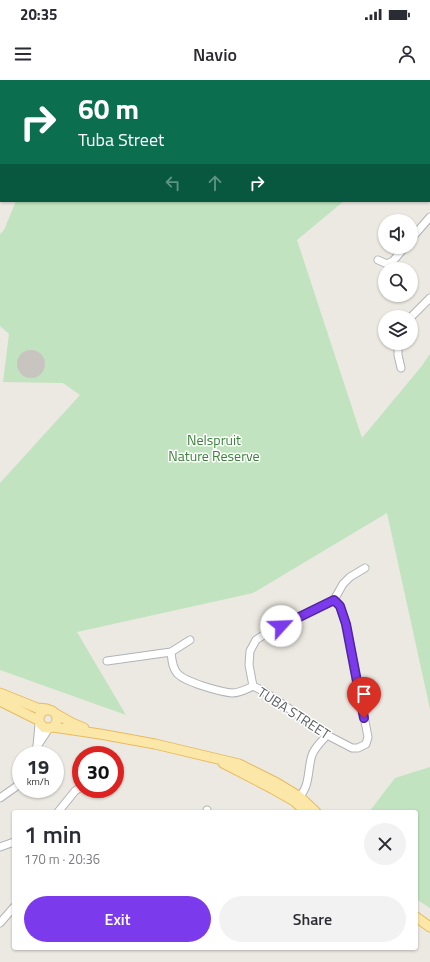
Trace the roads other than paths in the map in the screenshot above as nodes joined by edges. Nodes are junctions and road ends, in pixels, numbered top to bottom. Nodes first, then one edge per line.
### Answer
1 (430, 217) edge
2 (418, 231) edge
3 (399, 254) edge
4 (378, 260) dead end
5 (430, 298) edge
6 (418, 310) edge
7 (398, 350) edge
8 (401, 368) dead end
9 (365, 568) dead end
10 (334, 600) junction
11 (190, 640) dead end
12 (171, 652) junction
13 (107, 661) dead end
14 (253, 686) junction
15 (0, 694) edge
16 (0, 701) edge
17 (47, 709) junction
18 (56, 714) junction
19 (39, 722) junction
20 (51, 728) junction
21 (100, 734) junction
22 (327, 735) junction
23 (37, 746) joint
24 (12, 790) edge
25 (72, 795) edge
26 (0, 798) edge
27 (297, 799) junction
28 (60, 810) edge
29 (305, 810) edge
30 (313, 810) edge
31 (12, 843) edge
32 (0, 847) edge
33 (12, 909) edge
34 (418, 919) edge
35 (0, 923) edge
36 (418, 925) edge
37 (430, 927) edge
38 (430, 932) edge

1 - 2 street
3 - 4 street
5 - 6 street
7 - 8 street
9 - 10 street
10 - 14 street, TUBA STREET
10 - 22 street, TUBA STREET
11 - 12 street
12 - 13 street
12 - 14 street
14 - 22 street, TUBA STREET
15 - 17 main road
16 - 19 main road
17 - 18 main road
17 - 19 main road
18 - 20 main road
18 - 21 main road
19 - 20 main road
19 - 23 street
20 - 21 main road
20 - 23 street
21 - 27 main road
22 - 27 street
24 - 26 street
25 - 28 street
27 - 29 main road
27 - 30 main road
31 - 32 street
33 - 35 street
34 - 37 main road
36 - 38 main road

